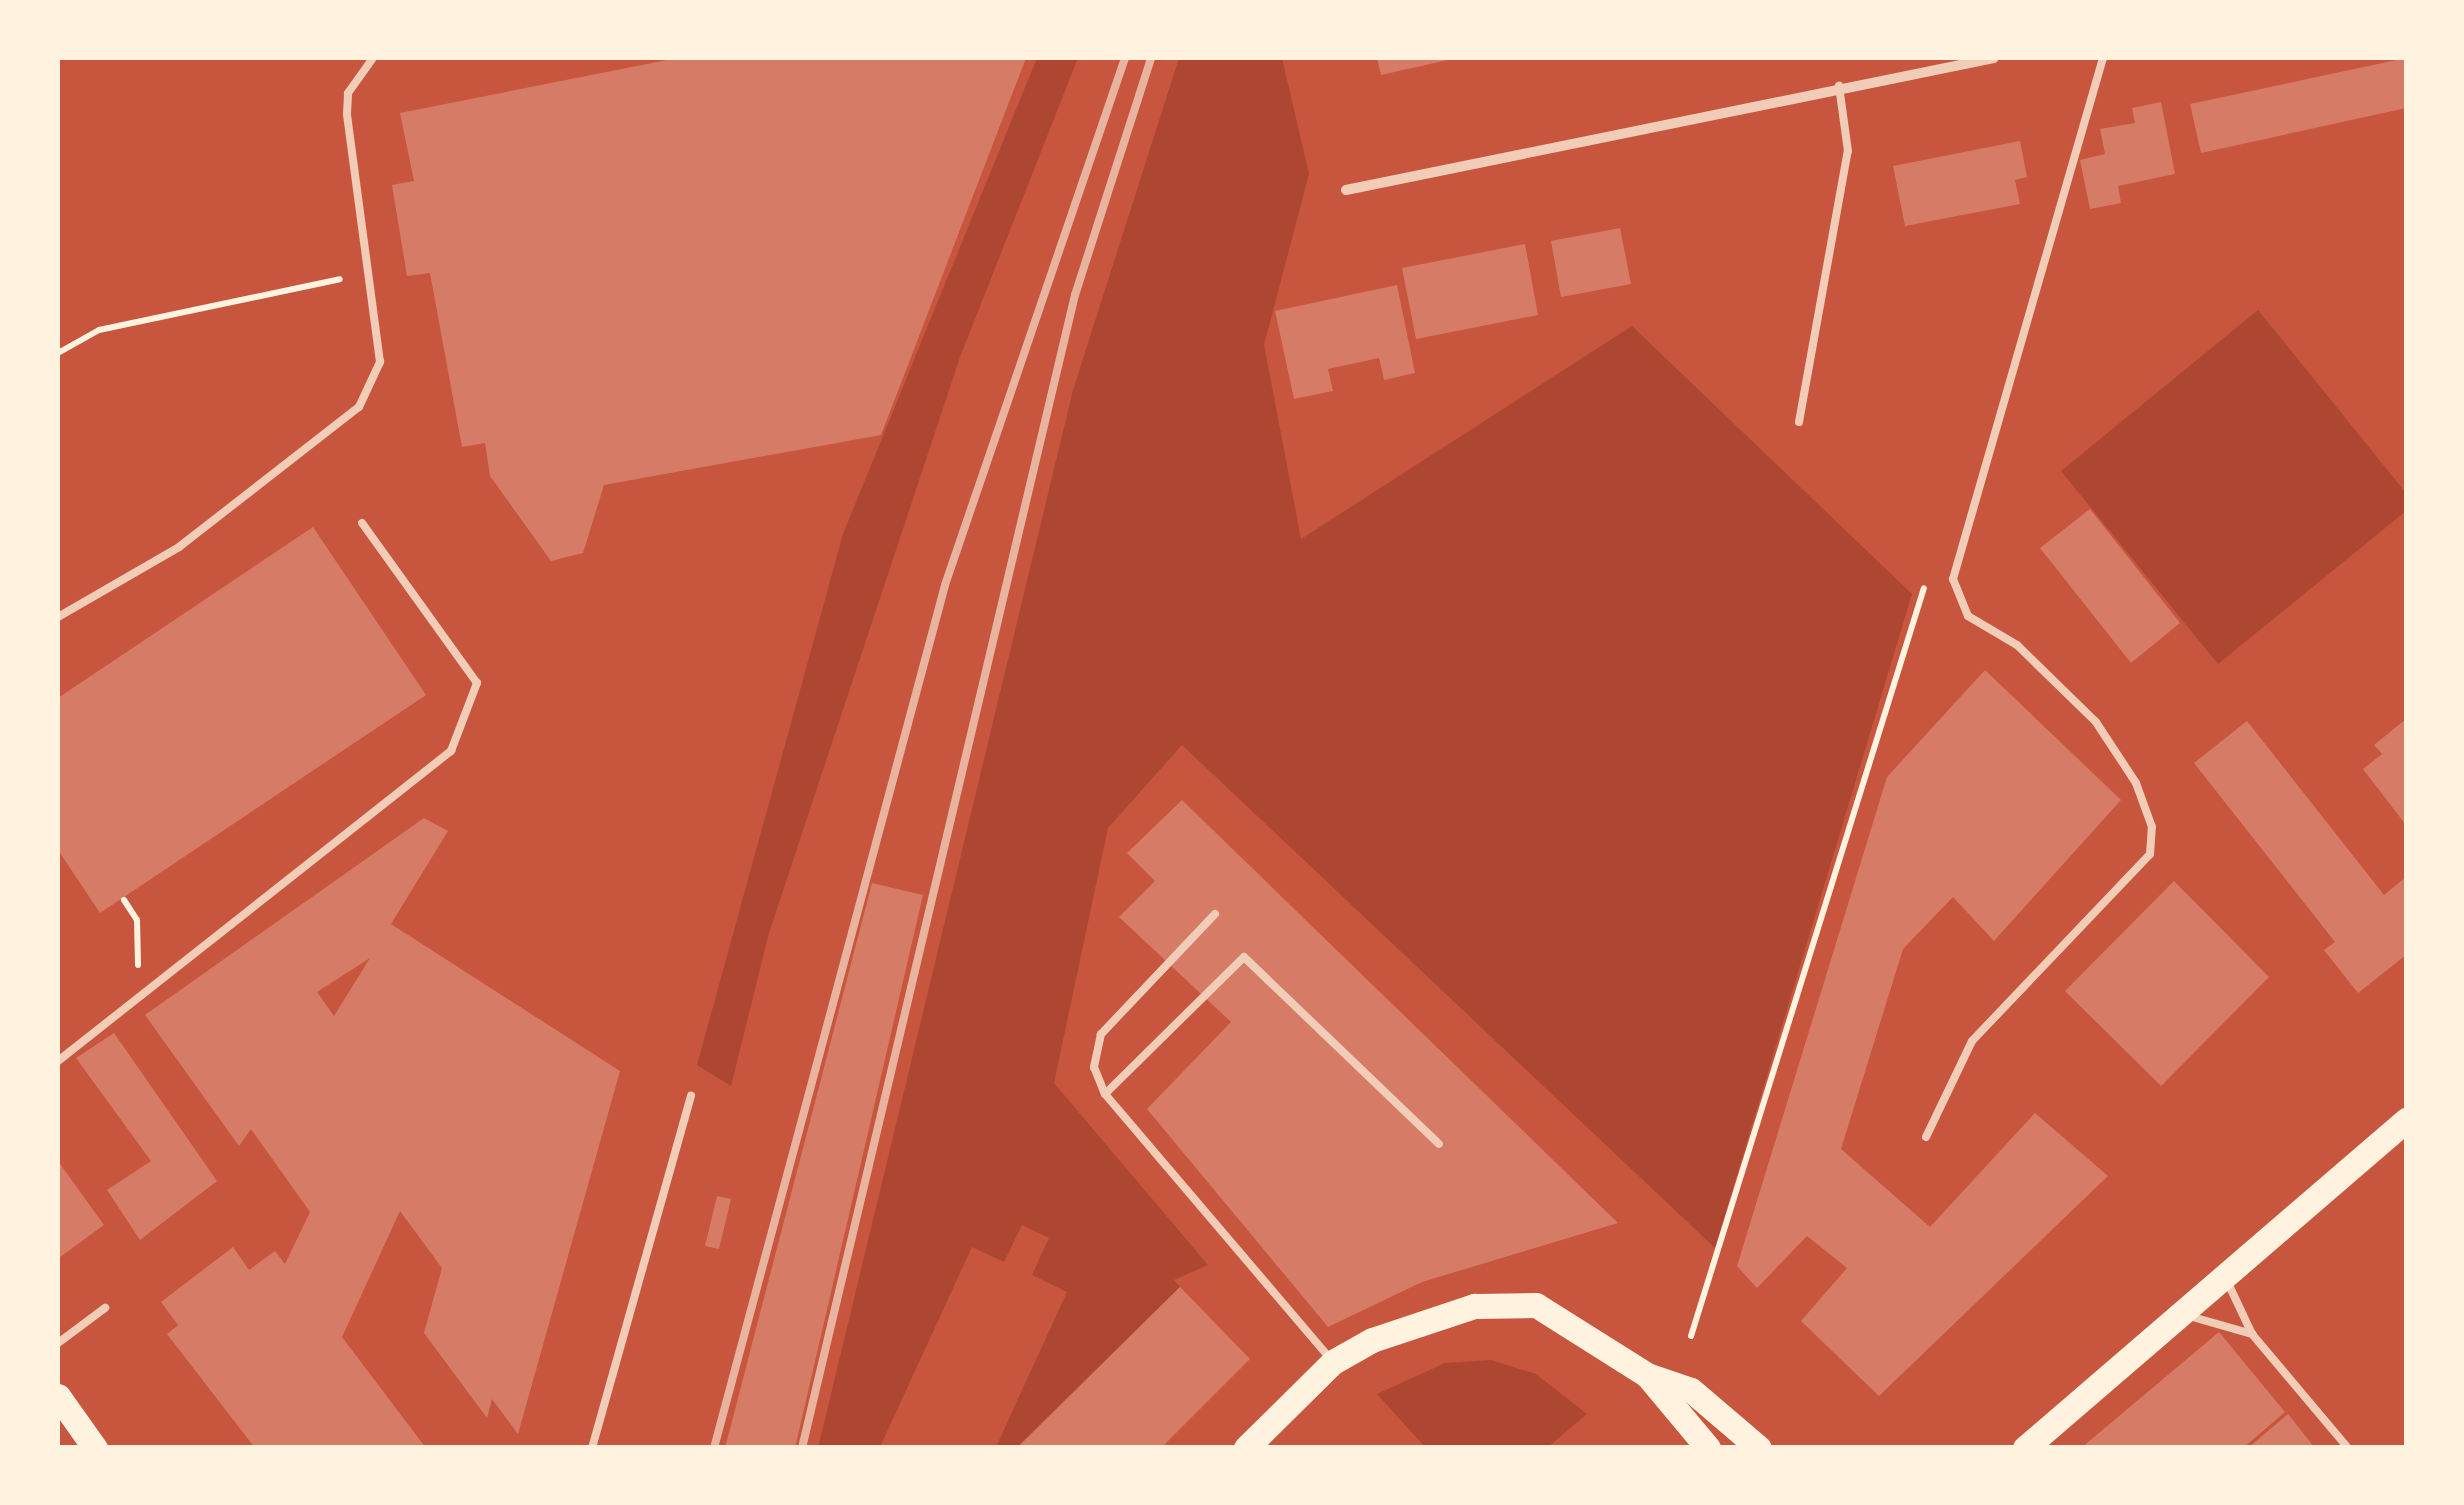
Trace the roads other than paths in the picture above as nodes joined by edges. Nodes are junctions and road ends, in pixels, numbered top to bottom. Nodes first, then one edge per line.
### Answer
1 (373, 58) edge
2 (1994, 58) edge
3 (2103, 58) edge
4 (1839, 86) junction
5 (1346, 190) dead end
6 (1799, 422) dead end
7 (362, 523) dead end
8 (58, 618) edge
9 (1215, 914) dead end
10 (58, 1061) edge
11 (1105, 1094) junction
12 (691, 1096) dead end
13 (2406, 1120) edge
14 (1926, 1136) dead end
15 (1439, 1144) dead end
16 (2226, 1273) junction
17 (105, 1308) dead end
18 (2176, 1313) junction
19 (2252, 1334) junction
20 (58, 1343) edge
21 (1333, 1362) junction
22 (1646, 1375) junction
23 (58, 1396) edge
24 (95, 1448) edge
25 (592, 1448) edge
26 (1246, 1448) edge
27 (1708, 1448) edge
28 (1758, 1448) edge
29 (2024, 1448) edge
30 (2348, 1448) edge

1 - 8 lane
2 - 4 street
3 - 14 lane
4 - 5 street
4 - 6 lane
7 - 10 lane
9 - 11 lane
11 - 15 lane
11 - 21 lane
12 - 25 lane
13 - 16 main road
16 - 18 main road
16 - 19 lane
17 - 20 lane
18 - 19 lane
18 - 29 main road
19 - 30 lane
21 - 22 main road
21 - 26 main road
22 - 27 main road
22 - 28 main road
23 - 24 main road

